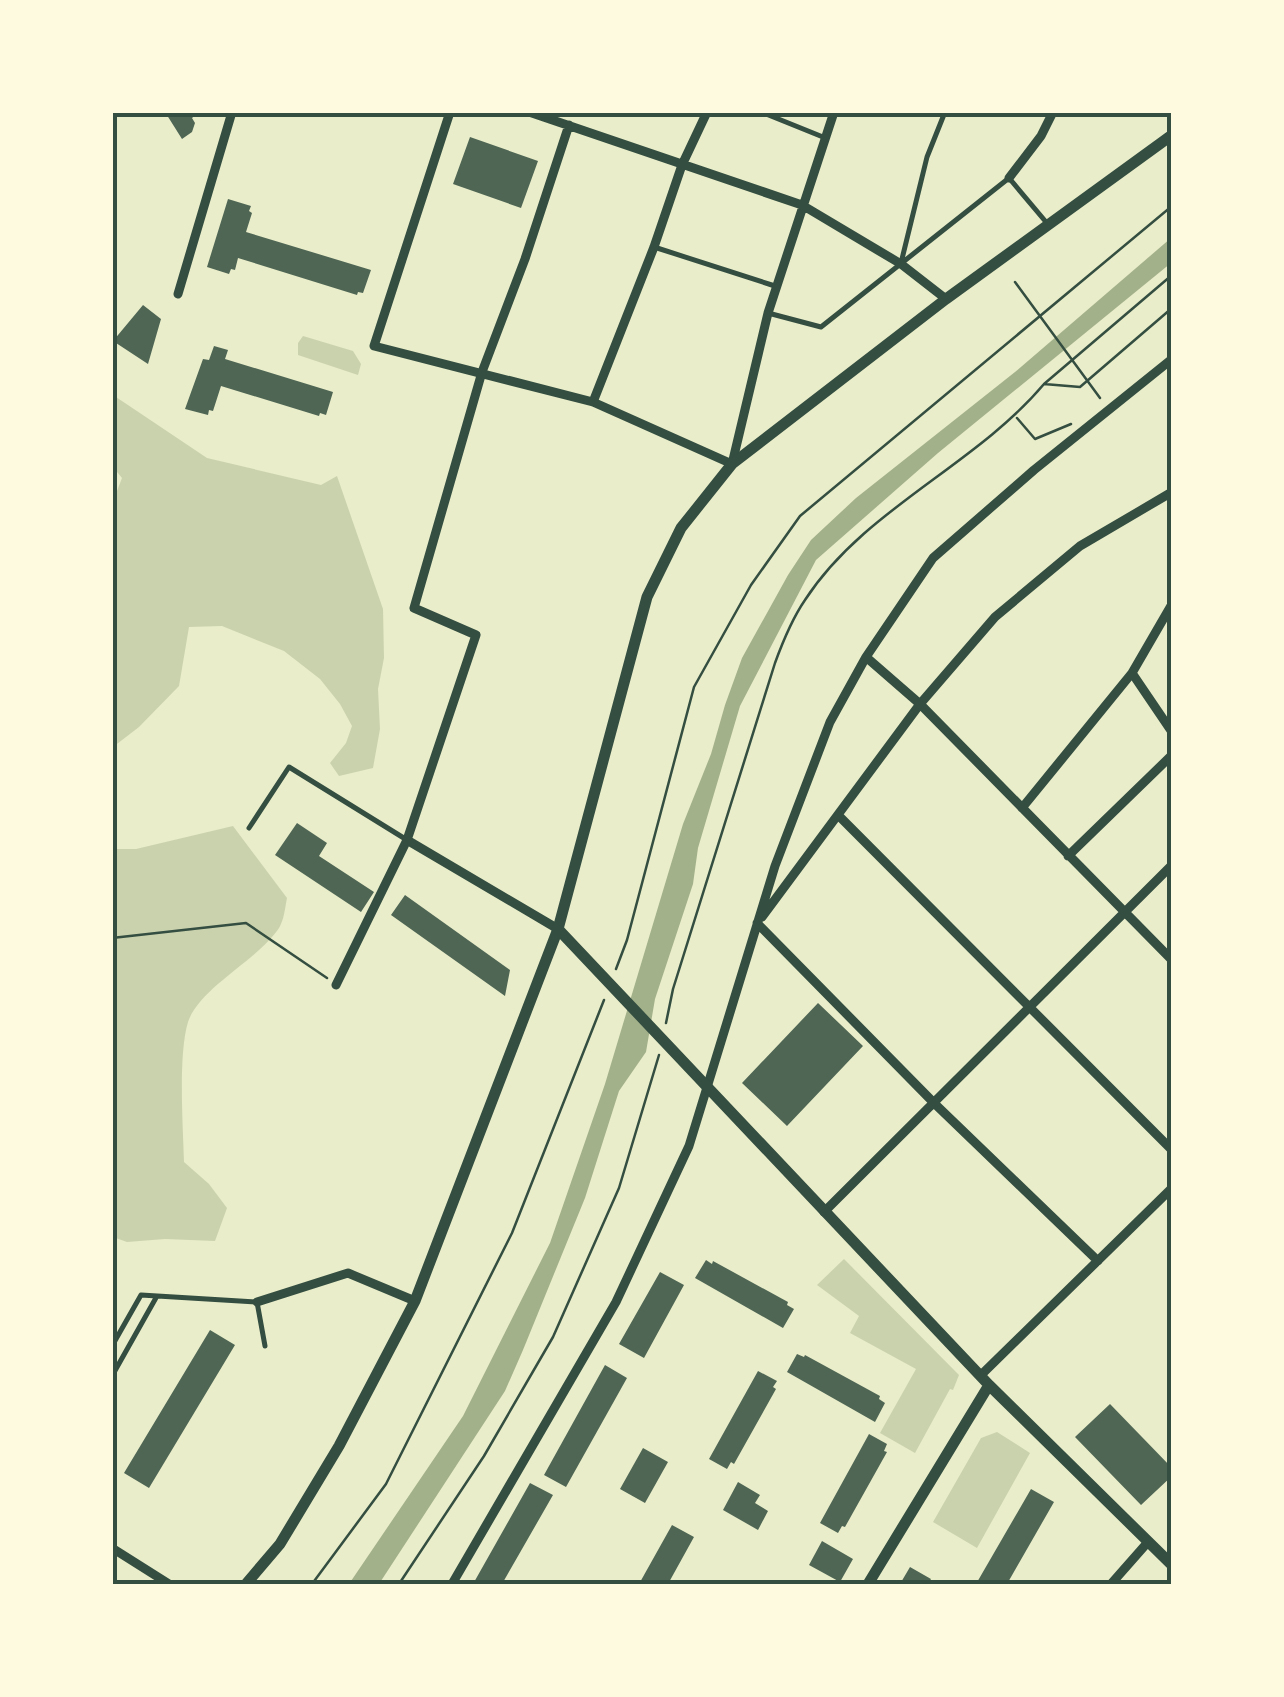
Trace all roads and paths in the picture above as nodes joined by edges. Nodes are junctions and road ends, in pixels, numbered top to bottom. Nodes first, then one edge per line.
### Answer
1 (232, 112) edge
2 (450, 112) edge
3 (529, 112) edge
4 (707, 112) edge
5 (761, 112) edge
6 (834, 112) edge
7 (945, 112) edge
8 (1053, 112) edge
9 (569, 125) junction
10 (1172, 135) edge
11 (826, 138) junction
12 (682, 164) junction
13 (1008, 178) junction
14 (802, 206) junction
15 (1172, 206) edge
16 (1048, 225) junction
17 (654, 247) junction
18 (901, 264) junction
19 (1172, 275) edge
20 (1015, 282) dead end
21 (777, 286) junction
22 (178, 294) dead end
23 (946, 298) junction
24 (1172, 308) edge
25 (768, 313) junction
26 (1172, 359) edge
27 (482, 372) junction
28 (1044, 384) junction
29 (593, 402) junction
30 (1104, 402) dead end
31 (1016, 416) junction
32 (1075, 422) dead end
33 (732, 464) junction
34 (1172, 492) edge
35 (1172, 604) edge
36 (866, 657) junction
37 (1132, 673) junction
38 (920, 704) junction
39 (1172, 707) edge
40 (1159, 714) junction
41 (1172, 732) edge
42 (1172, 755) edge
43 (1022, 808) junction
44 (838, 815) junction
45 (249, 828) dead end
46 (407, 840) junction
47 (1068, 856) junction
48 (1172, 865) edge
49 (1123, 914) junction
50 (757, 924) junction
51 (558, 929) junction
52 (112, 938) edge
53 (1172, 960) edge
54 (615, 972) dead end
55 (336, 984) joint
56 (609, 987) dead end
57 (1029, 1006) junction
58 (663, 1038) dead end
59 (660, 1054) dead end
60 (705, 1087) junction
61 (935, 1104) junction
62 (1172, 1150) edge
63 (1172, 1188) edge
64 (824, 1212) junction
65 (1098, 1261) junction
66 (157, 1296) junction
67 (415, 1301) junction
68 (257, 1302) junction
69 (112, 1346) edge
70 (265, 1346) dead end
71 (112, 1376) edge
72 (985, 1381) junction
73 (1148, 1542) junction
74 (112, 1548) edge
75 (1172, 1565) edge
76 (169, 1584) edge
77 (246, 1584) edge
78 (312, 1584) edge
79 (399, 1584) edge
80 (452, 1584) edge
81 (868, 1584) edge
82 (1111, 1584) edge

1 - 22 street
2 - 27 street
3 - 9 street
4 - 12 street
5 - 11 lane
6 - 11 street
7 - 18 lane
8 - 13 street
9 - 12 street
9 - 27 street
10 - 16 street
11 - 14 street
12 - 14 street
12 - 17 street
13 - 16 lane
13 - 18 lane
14 - 18 street
14 - 21 street
15 - 54 path
16 - 23 street
17 - 21 lane
17 - 29 street
18 - 23 street
18 - 25 lane
19 - 28 path
20 - 30 path
21 - 25 street
23 - 33 street
24 - 28 path
25 - 33 street
26 - 36 street
27 - 29 street
27 - 46 street
28 - 31 path
29 - 33 street
31 - 32 path
31 - 58 path
33 - 51 street
34 - 38 street
35 - 37 street
36 - 38 street
36 - 50 street
37 - 40 street
37 - 43 street
38 - 43 street
38 - 44 street
39 - 40 street
40 - 41 street
42 - 47 street
43 - 47 street
44 - 50 street
44 - 57 street
45 - 46 lane
46 - 51 street
46 - 55 street
47 - 49 street
48 - 49 street
49 - 53 street
49 - 57 street
50 - 60 street
50 - 61 street
51 - 60 street
51 - 67 street
52 - 55 path
56 - 78 path
57 - 61 street
57 - 62 street
59 - 79 path
60 - 64 street
60 - 80 street
61 - 64 street
61 - 65 street
63 - 65 street
64 - 72 street
65 - 72 street
66 - 68 lane
66 - 69 lane
66 - 71 lane
67 - 68 street
67 - 77 street
68 - 70 lane
72 - 73 street
72 - 81 street
73 - 75 street
73 - 82 street
74 - 76 street

